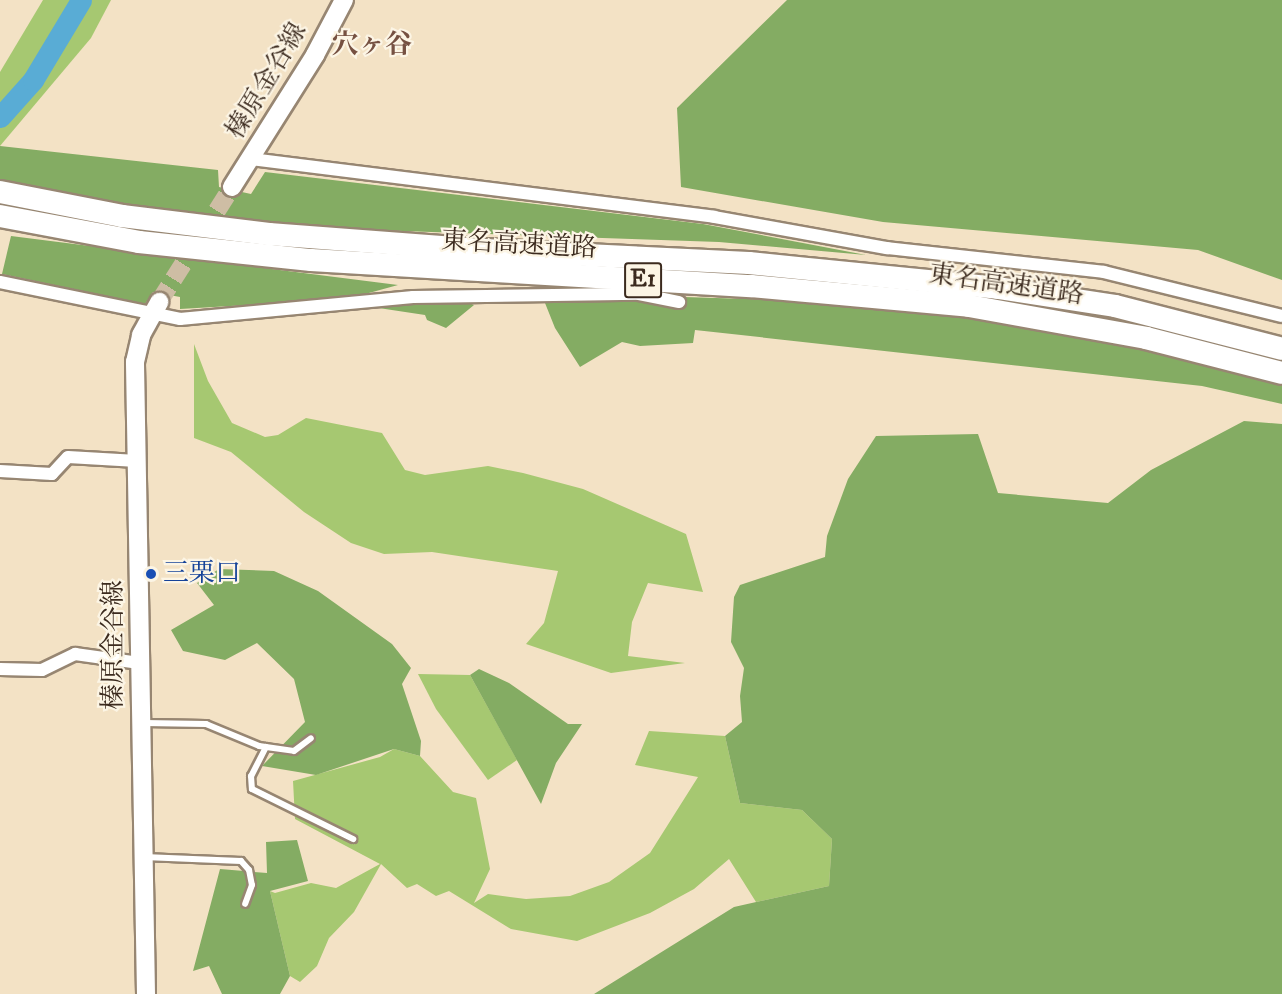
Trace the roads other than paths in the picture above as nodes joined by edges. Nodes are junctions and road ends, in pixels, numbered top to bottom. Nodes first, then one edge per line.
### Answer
1 (344, 0) edge
2 (251, 159) junction
3 (232, 187) tunnel mouth
4 (4, 193) edge
5 (0, 216) edge
6 (0, 282) edge
7 (679, 302) dead end
8 (155, 309) junction
9 (1282, 316) edge
10 (1282, 349) edge
11 (1282, 374) edge
12 (137, 461) junction
13 (0, 471) edge
14 (139, 663) junction
15 (0, 669) edge
16 (140, 723) junction
17 (311, 738) dead end
18 (266, 747) junction
19 (353, 839) dead end
20 (144, 857) junction
21 (245, 904) dead end
22 (146, 994) edge

1 - 2 main road, 榛原金谷線
2 - 3 main road, 榛原金谷線
2 - 9 street
4 - 10 highway, 東名高速道路 / E1
5 - 11 highway, 東名高速道路 / E1
6 - 8 street
7 - 8 street
8 - 12 main road, 榛原金谷線
12 - 13 street
12 - 14 main road, 榛原金谷線
14 - 15 street
14 - 16 main road, 榛原金谷線
16 - 18 lane
16 - 20 main road, 榛原金谷線
17 - 18 lane
18 - 19 lane
20 - 21 lane
20 - 22 main road, 榛原金谷線

